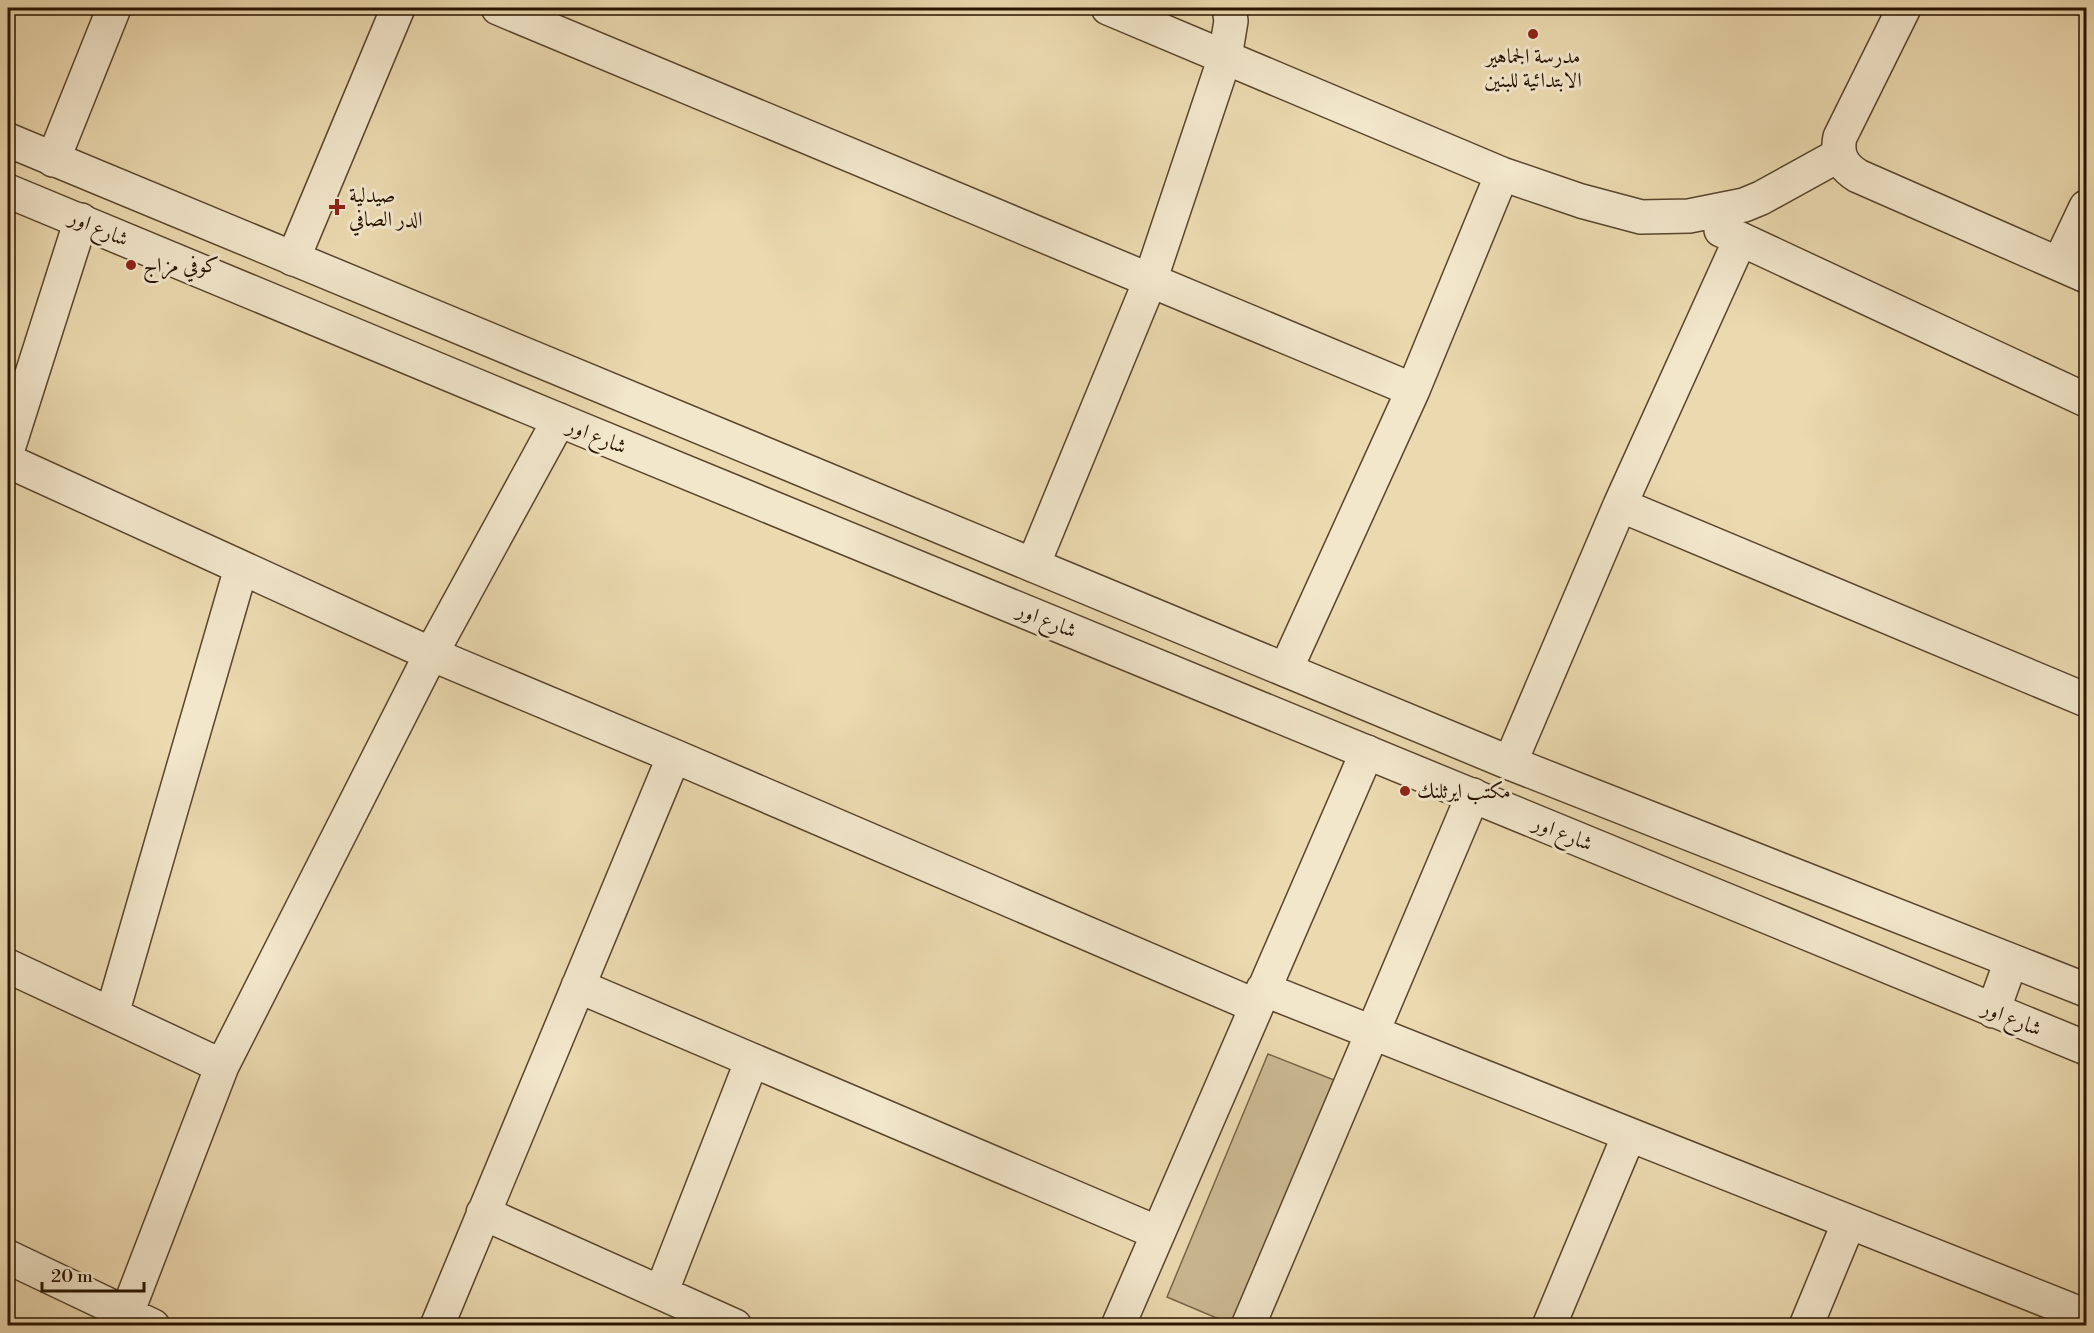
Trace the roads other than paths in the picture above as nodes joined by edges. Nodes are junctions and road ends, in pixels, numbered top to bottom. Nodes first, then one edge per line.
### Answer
1 (114, 8) edge
2 (398, 8) edge
3 (498, 8) edge
4 (1108, 8) edge
5 (1229, 8) edge
6 (1904, 8) edge
7 (1225, 57) junction
8 (8, 140) edge
9 (1839, 155) junction
10 (53, 160) junction
11 (1502, 174) junction
12 (8, 191) edge
13 (2086, 207) edge
14 (1689, 216) junction
15 (81, 220) junction
16 (1740, 240) junction
17 (293, 259) junction
18 (2073, 270) edge
19 (1150, 281) junction
20 (1413, 390) junction
21 (2086, 400) edge
22 (559, 420) junction
23 (8, 449) edge
24 (8, 461) edge
25 (1620, 505) junction
26 (1033, 565) junction
27 (241, 568) junction
28 (431, 654) junction
29 (1286, 669) junction
30 (2086, 700) edge
31 (1367, 752) junction
32 (674, 756) junction
33 (1510, 763) junction
34 (1473, 795) junction
35 (2011, 961) junction
36 (8, 966) edge
37 (578, 986) junction
38 (2086, 990) edge
39 (1260, 998) junction
40 (1993, 1011) junction
41 (112, 1014) junction
42 (1371, 1033) junction
43 (2086, 1048) edge
44 (752, 1060) junction
45 (222, 1066) junction
46 (1629, 1135) junction
47 (483, 1213) junction
48 (1849, 1222) junction
49 (1158, 1233) junction
50 (8, 1257) edge
51 (661, 1293) junction
52 (2078, 1309) edge
53 (140, 1319) edge
54 (437, 1326) edge
55 (735, 1326) edge
56 (1118, 1326) edge
57 (1248, 1326) edge
58 (1549, 1326) edge
59 (1806, 1326) edge

1 - 10 street
2 - 17 street
3 - 19 street
4 - 7 street
5 - 7 street
6 - 9 street
7 - 11 street
7 - 19 street
8 - 10 street
9 - 14 street
9 - 18 street
10 - 17 street
11 - 14 street
11 - 20 street
12 - 15 street, شارع اور
13 - 18 street
14 - 16 street
15 - 22 street, شارع اور
15 - 23 street
16 - 21 street
16 - 25 street
17 - 26 street
19 - 20 street
19 - 26 street
20 - 29 street
22 - 28 street
22 - 31 street, شارع اور
24 - 27 street
25 - 30 street
25 - 33 street
26 - 29 street
27 - 28 street
27 - 41 street
28 - 32 street
28 - 45 street
29 - 33 street
31 - 34 street, شارع اور
31 - 39 street
32 - 37 street
32 - 39 street
33 - 35 street
34 - 40 street, شارع اور
34 - 42 street
35 - 38 street
35 - 40 street
36 - 41 street
37 - 44 street
37 - 47 street
39 - 42 street
39 - 49 street
40 - 43 street, شارع اور
41 - 45 street
42 - 46 street
42 - 57 street
44 - 49 street
44 - 51 street
45 - 53 street
46 - 48 street
46 - 58 street
47 - 51 street
47 - 54 street
48 - 52 street
48 - 59 street
49 - 56 street
50 - 53 street
51 - 55 street

